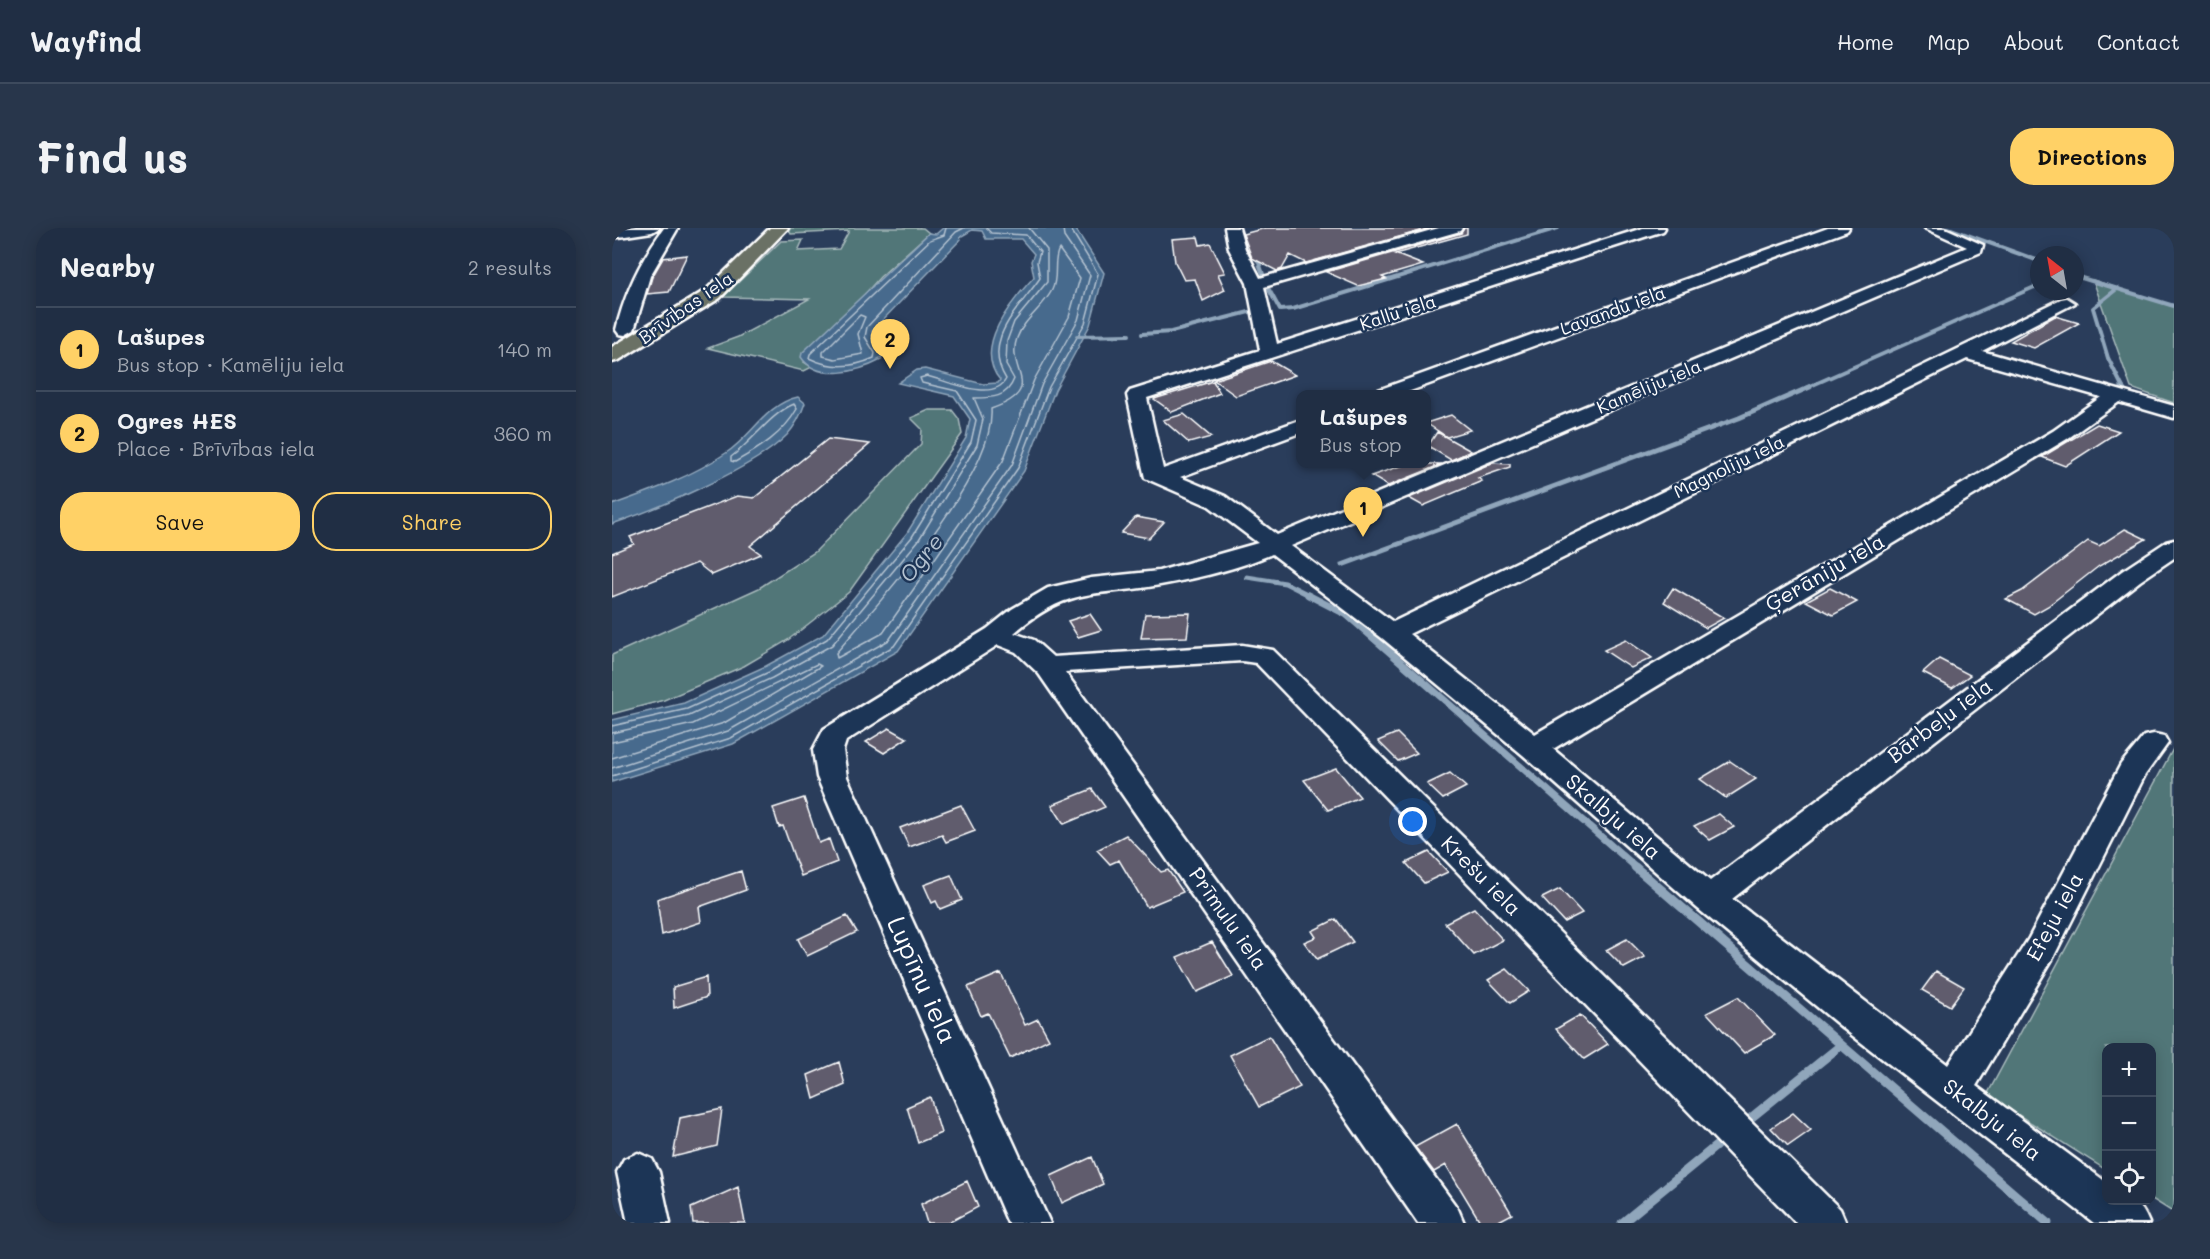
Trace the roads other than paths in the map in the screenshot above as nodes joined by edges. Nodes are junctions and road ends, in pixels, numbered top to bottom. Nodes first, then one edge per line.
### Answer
1 (652, 228) edge
2 (671, 228) edge
3 (780, 228) edge
4 (1455, 228) edge
5 (1658, 228) edge
6 (1842, 228) edge
7 (1932, 228) edge
8 (1237, 231) edge
9 (612, 234) edge
10 (1255, 283) junction
11 (2067, 303) dead end
12 (619, 331) edge
13 (657, 331) junction
14 (1964, 352) junction
15 (1270, 353) junction
16 (612, 356) edge
17 (1396, 390) edge
18 (2116, 396) junction
19 (2174, 412) edge
20 (1296, 427) edge
21 (1160, 477) junction
22 (1276, 545) junction
23 (2174, 546) edge
24 (1391, 633) junction
25 (996, 635) junction
26 (1049, 668) junction
27 (2154, 743) dead end
28 (1533, 748) junction
29 (1709, 899) junction
30 (1953, 1090) junction
31 (638, 1172) dead end
32 (649, 1223) edge
33 (1029, 1223) edge
34 (1443, 1223) edge
35 (1825, 1223) edge
36 (2127, 1223) edge

1 - 9 street
2 - 12 street
3 - 13 main road, Brīvības iela
4 - 10 street
5 - 15 street, Kallu iela
6 - 17 street, Lavandu iela
7 - 22 street, Kamēliju iela
8 - 10 street
10 - 15 street
11 - 14 street, Magnoliju iela
12 - 13 street
13 - 16 main road, Brīvības iela
14 - 18 street
14 - 24 street, Magnoliju iela
15 - 21 street, Kallu iela
18 - 19 street
18 - 28 street, Ģerāniju iela
20 - 21 street
21 - 22 street, Skalbju iela
22 - 24 street, Skalbju iela
22 - 25 street
23 - 29 street, Bārbeļu iela
24 - 28 street, Skalbju iela
25 - 26 street, Prīmulu iela
25 - 33 street, Lupīnu iela
26 - 34 street, Prīmulu iela
26 - 35 street, Krešu iela
27 - 30 street, Efeju iela
28 - 29 street, Skalbju iela
29 - 30 street, Skalbju iela
30 - 36 street, Skalbju iela
31 - 32 street

